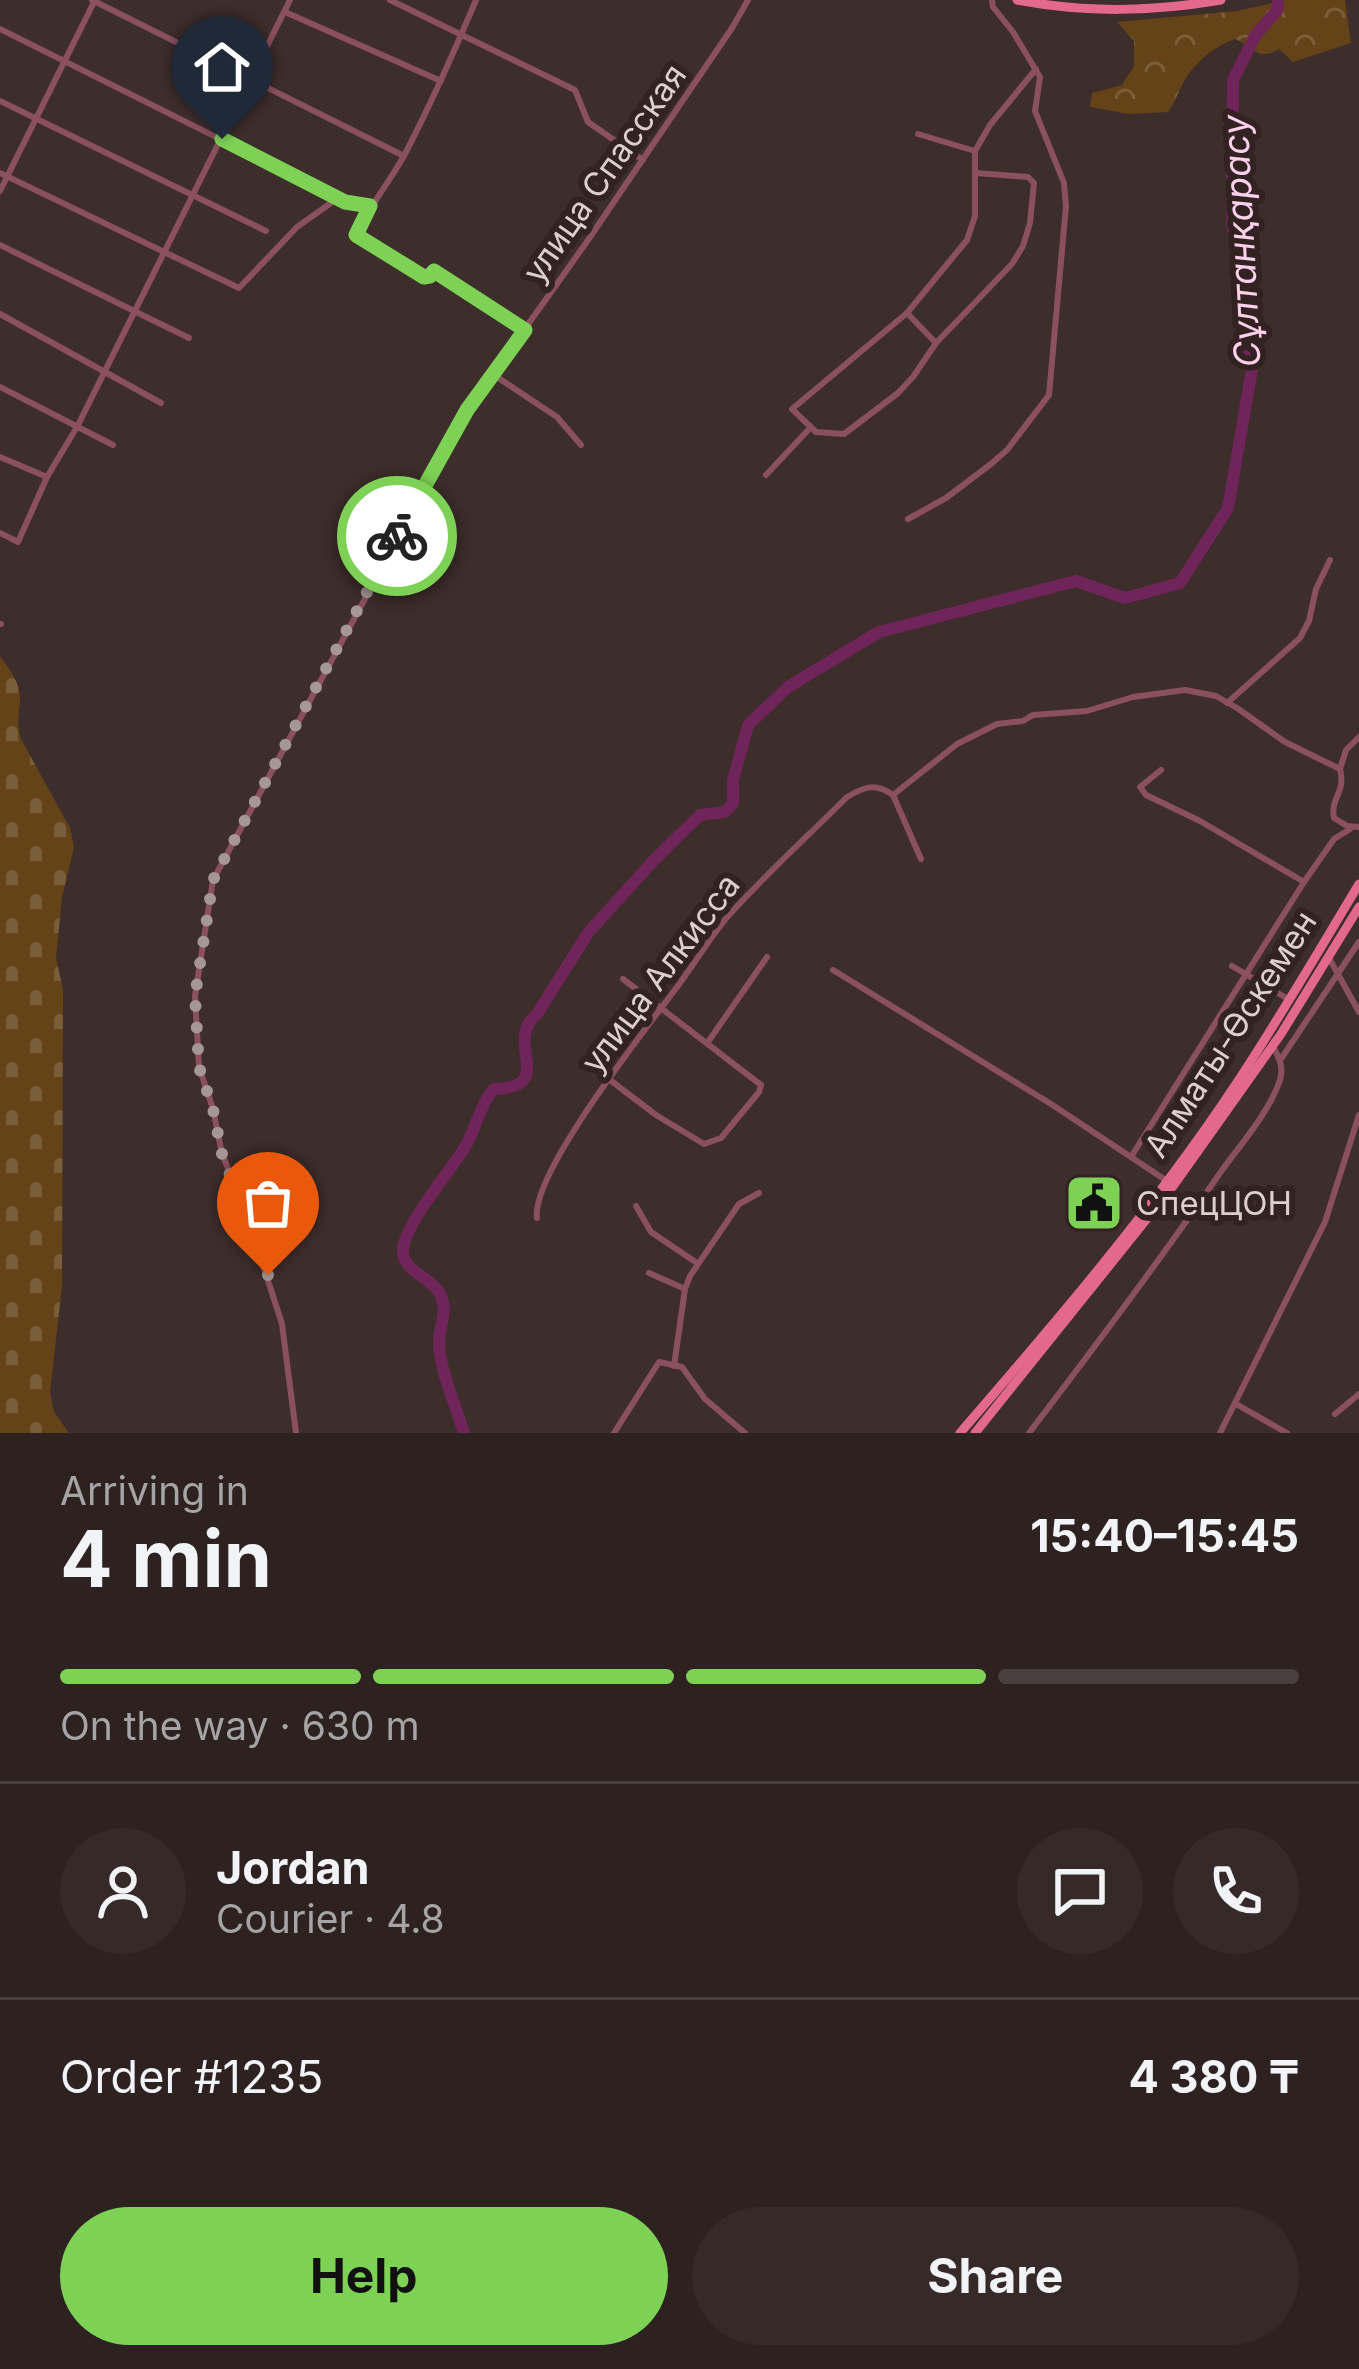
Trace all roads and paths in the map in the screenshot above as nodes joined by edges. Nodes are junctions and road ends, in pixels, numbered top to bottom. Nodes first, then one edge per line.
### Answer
1 (94, 0) edge
2 (290, 0) edge
3 (390, 0) edge
4 (476, 0) edge
5 (748, 0) edge
6 (992, 0) edge
7 (1020, 0) edge
8 (1221, 0) edge
9 (284, 12) junction
10 (0, 29) edge
11 (461, 35) junction
12 (65, 62) junction
13 (1036, 69) junction
14 (251, 80) junction
15 (441, 81) junction
16 (0, 101) edge
17 (36, 119) junction
18 (918, 134) dead end
19 (222, 139) junction
20 (975, 151) junction
21 (404, 156) junction
22 (643, 160) junction
23 (976, 173) junction
24 (4, 174) edge
25 (0, 191) edge
26 (193, 195) junction
27 (338, 198) junction
28 (370, 206) junction
29 (266, 231) dead end
30 (0, 245) edge
31 (164, 253) junction
32 (135, 312) junction
33 (907, 313) junction
34 (0, 314) edge
35 (525, 330) junction
36 (189, 338) dead end
37 (936, 343) junction
38 (104, 371) junction
39 (494, 375) junction
40 (0, 388) edge
41 (161, 403) dead end
42 (77, 427) junction
43 (812, 428) junction
44 (112, 445) dead end
45 (581, 445) dead end
46 (0, 457) edge
47 (766, 475) dead end
48 (47, 477) junction
49 (908, 519) dead end
50 (0, 533) edge
51 (1330, 560) dead end
52 (1227, 703) junction
53 (1359, 737) edge
54 (1340, 769) junction
55 (1160, 770) dead end
56 (893, 795) junction
57 (1356, 827) edge
58 (921, 859) dead end
59 (1304, 882) junction
60 (1359, 884) edge
61 (1359, 907) edge
62 (1359, 942) edge
63 (767, 957) dead end
64 (1329, 958) junction
65 (1232, 966) dead end
66 (833, 970) dead end
67 (1247, 974) junction
68 (1338, 974) junction
69 (623, 979) dead end
70 (1288, 999) junction
71 (662, 1006) junction
72 (1359, 1012) edge
73 (708, 1042) junction
74 (1273, 1046) junction
75 (1281, 1060) junction
76 (1246, 1076) junction
77 (609, 1079) junction
78 (1359, 1115) edge
79 (1131, 1157) junction
80 (1166, 1180) junction
81 (759, 1192) dead end
82 (636, 1206) dead end
83 (537, 1218) dead end
84 (697, 1263) junction
85 (649, 1273) dead end
86 (686, 1289) junction
87 (674, 1366) junction
88 (1359, 1394) edge
89 (1236, 1404) junction
90 (1335, 1414) dead end
91 (296, 1433) edge
92 (614, 1433) edge
93 (746, 1433) edge
94 (960, 1433) edge
95 (975, 1433) edge
96 (1029, 1433) edge
97 (1220, 1433) edge
98 (1287, 1433) edge

1 - 12 street
1 - 14 street
2 - 9 street
3 - 11 street
4 - 11 street
5 - 22 street, улица Спасская
6 - 13 street
7 - 8 main road
9 - 14 street
9 - 15 street
10 - 12 street
11 - 15 street
11 - 22 street
12 - 17 street
12 - 19 street
13 - 20 street
13 - 49 street
14 - 19 street
14 - 21 street
15 - 21 street
16 - 17 street
17 - 24 street
17 - 26 street
18 - 20 street
19 - 26 street
19 - 27 street
20 - 23 street
21 - 28 street
22 - 35 street, улица Спасская
23 - 33 street
23 - 37 street
24 - 25 street
24 - 31 street
26 - 29 street
26 - 31 street
27 - 28 street
27 - 31 street
28 - 35 street
30 - 32 street
31 - 32 street
32 - 36 street
32 - 38 street
33 - 37 street
33 - 43 street
34 - 38 street
35 - 39 street, улица Спасская
37 - 43 street
38 - 41 street
38 - 42 street
39 - 45 street
39 - 91 street, улица Спасская
40 - 42 street
42 - 44 street
42 - 48 street
43 - 47 street
46 - 48 street
48 - 50 street
51 - 52 street
52 - 54 street
52 - 56 street, улица Алкисса
53 - 54 street
54 - 57 street
55 - 59 street
56 - 58 street
56 - 71 street, улица Алкисса
57 - 59 street
59 - 67 street
60 - 70 main road, Алматы-Өскемен
61 - 64 main road, Алматы-Өскемен
62 - 68 street
63 - 73 street
64 - 68 street
64 - 74 main road, Алматы-Өскемен
65 - 67 street
66 - 79 street
67 - 70 street
67 - 79 street
68 - 72 street
68 - 75 street
69 - 71 street
70 - 76 main road, Алматы-Өскемен
71 - 73 street
71 - 77 street, улица Алкисса
73 - 77 street
74 - 75 street
74 - 76 main road, Алматы-Өскемен
75 - 96 street
76 - 80 main road, Алматы-Өскемен
76 - 95 main road, Алматы-Өскемен
77 - 83 street, улица Алкисса
78 - 89 street
79 - 80 street
80 - 94 main road, Алматы-Өскемен
81 - 84 street
82 - 84 street
84 - 86 street
85 - 86 street
86 - 87 street
87 - 92 street
87 - 93 street
88 - 90 street
89 - 97 street
89 - 98 street

